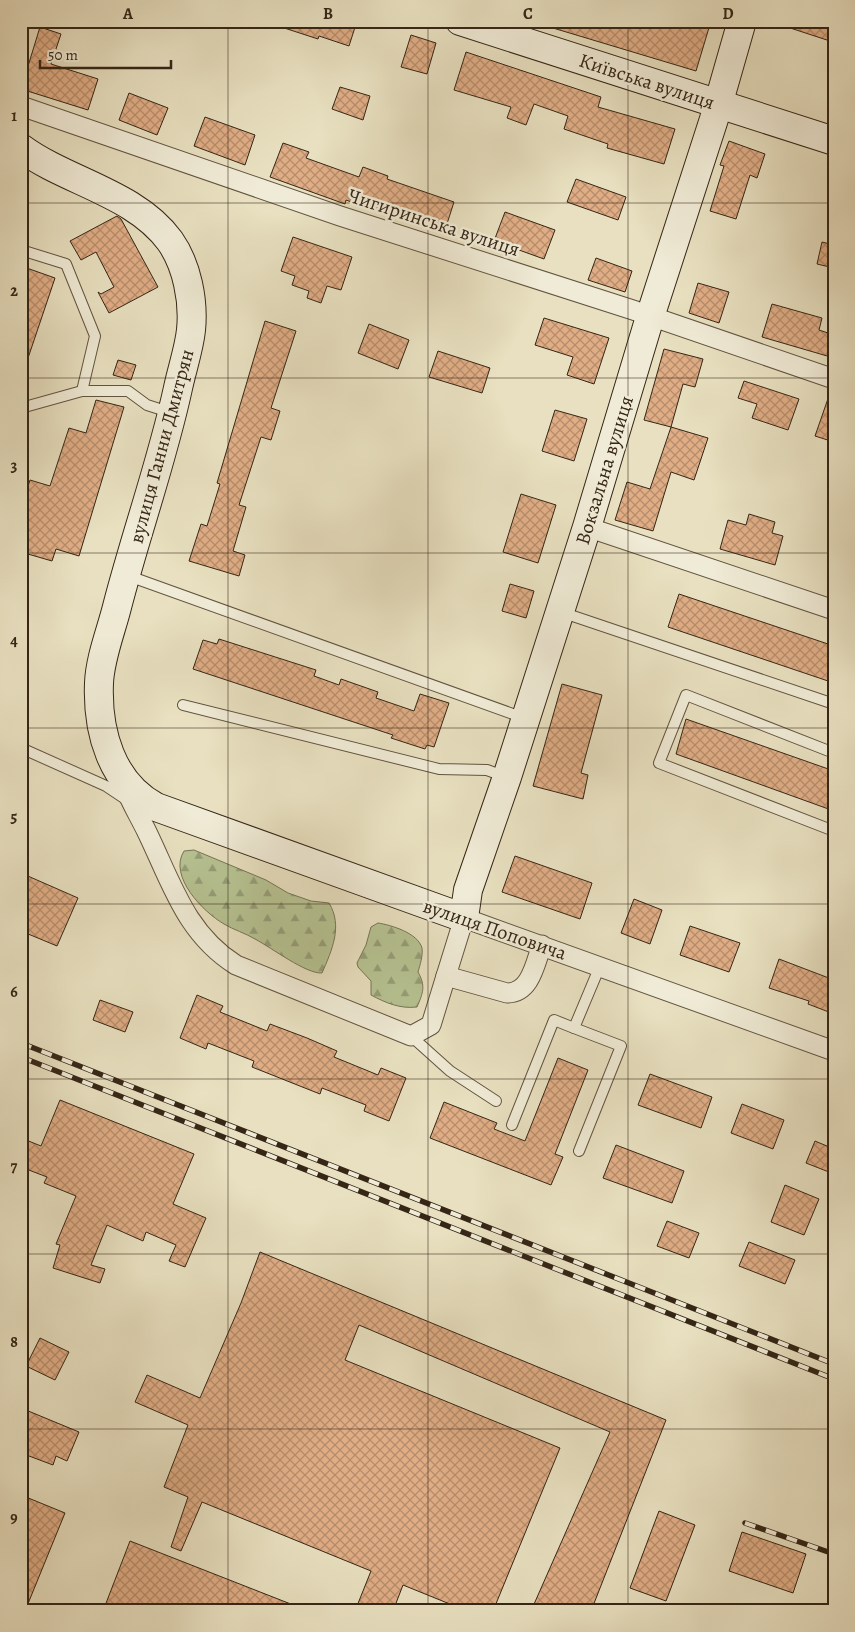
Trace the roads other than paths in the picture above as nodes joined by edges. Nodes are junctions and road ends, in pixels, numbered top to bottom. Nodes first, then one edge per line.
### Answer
1 (460, 21) edge
2 (742, 21) edge
3 (718, 105) junction
4 (21, 106) edge
5 (834, 141) edge
6 (21, 148) edge
7 (21, 250) edge
8 (650, 317) junction
9 (834, 379) edge
10 (82, 391) junction
11 (21, 408) edge
12 (173, 413) junction
13 (587, 528) junction
14 (126, 575) junction
15 (834, 610) edge
16 (560, 611) junction
17 (834, 704) edge
18 (183, 705) dead end
19 (524, 718) junction
20 (21, 748) edge
21 (834, 753) edge
22 (507, 777) junction
23 (143, 805) junction
24 (834, 831) edge
25 (464, 918) junction
26 (542, 945) junction
27 (600, 966) junction
28 (446, 976) junction
29 (574, 1028) junction
30 (411, 1036) junction
31 (834, 1051) edge
32 (496, 1101) dead end
33 (512, 1125) dead end
34 (579, 1151) dead end

1 - 3 street, Київська вулиця
2 - 3 street, Вокзальна вулиця
3 - 5 street, Київська вулиця
3 - 8 street, Вокзальна вулиця
4 - 8 street, Чигиринська вулиця
6 - 12 street, вулиця Ганни Дмитрян
7 - 10 lane
8 - 9 street, Чигиринська вулиця
8 - 13 street, Вокзальна вулиця
10 - 11 lane
10 - 12 lane
12 - 14 street, вулиця Ганни Дмитрян
13 - 15 street
13 - 16 street, Вокзальна вулиця
14 - 19 lane
14 - 23 street, вулиця Ганни Дмитрян
16 - 17 lane
16 - 19 street, Вокзальна вулиця
18 - 22 lane
19 - 22 street, Вокзальна вулиця
20 - 23 lane
21 - 24 lane
22 - 25 street, Вокзальна вулиця
23 - 25 street, вулиця Поповича
23 - 30 street
25 - 26 street, вулиця Поповича
25 - 28 street
26 - 27 street, вулиця Поповича
26 - 28 street
27 - 29 lane
27 - 31 street, вулиця Поповича
28 - 30 street
29 - 33 lane
29 - 34 lane
30 - 32 lane

